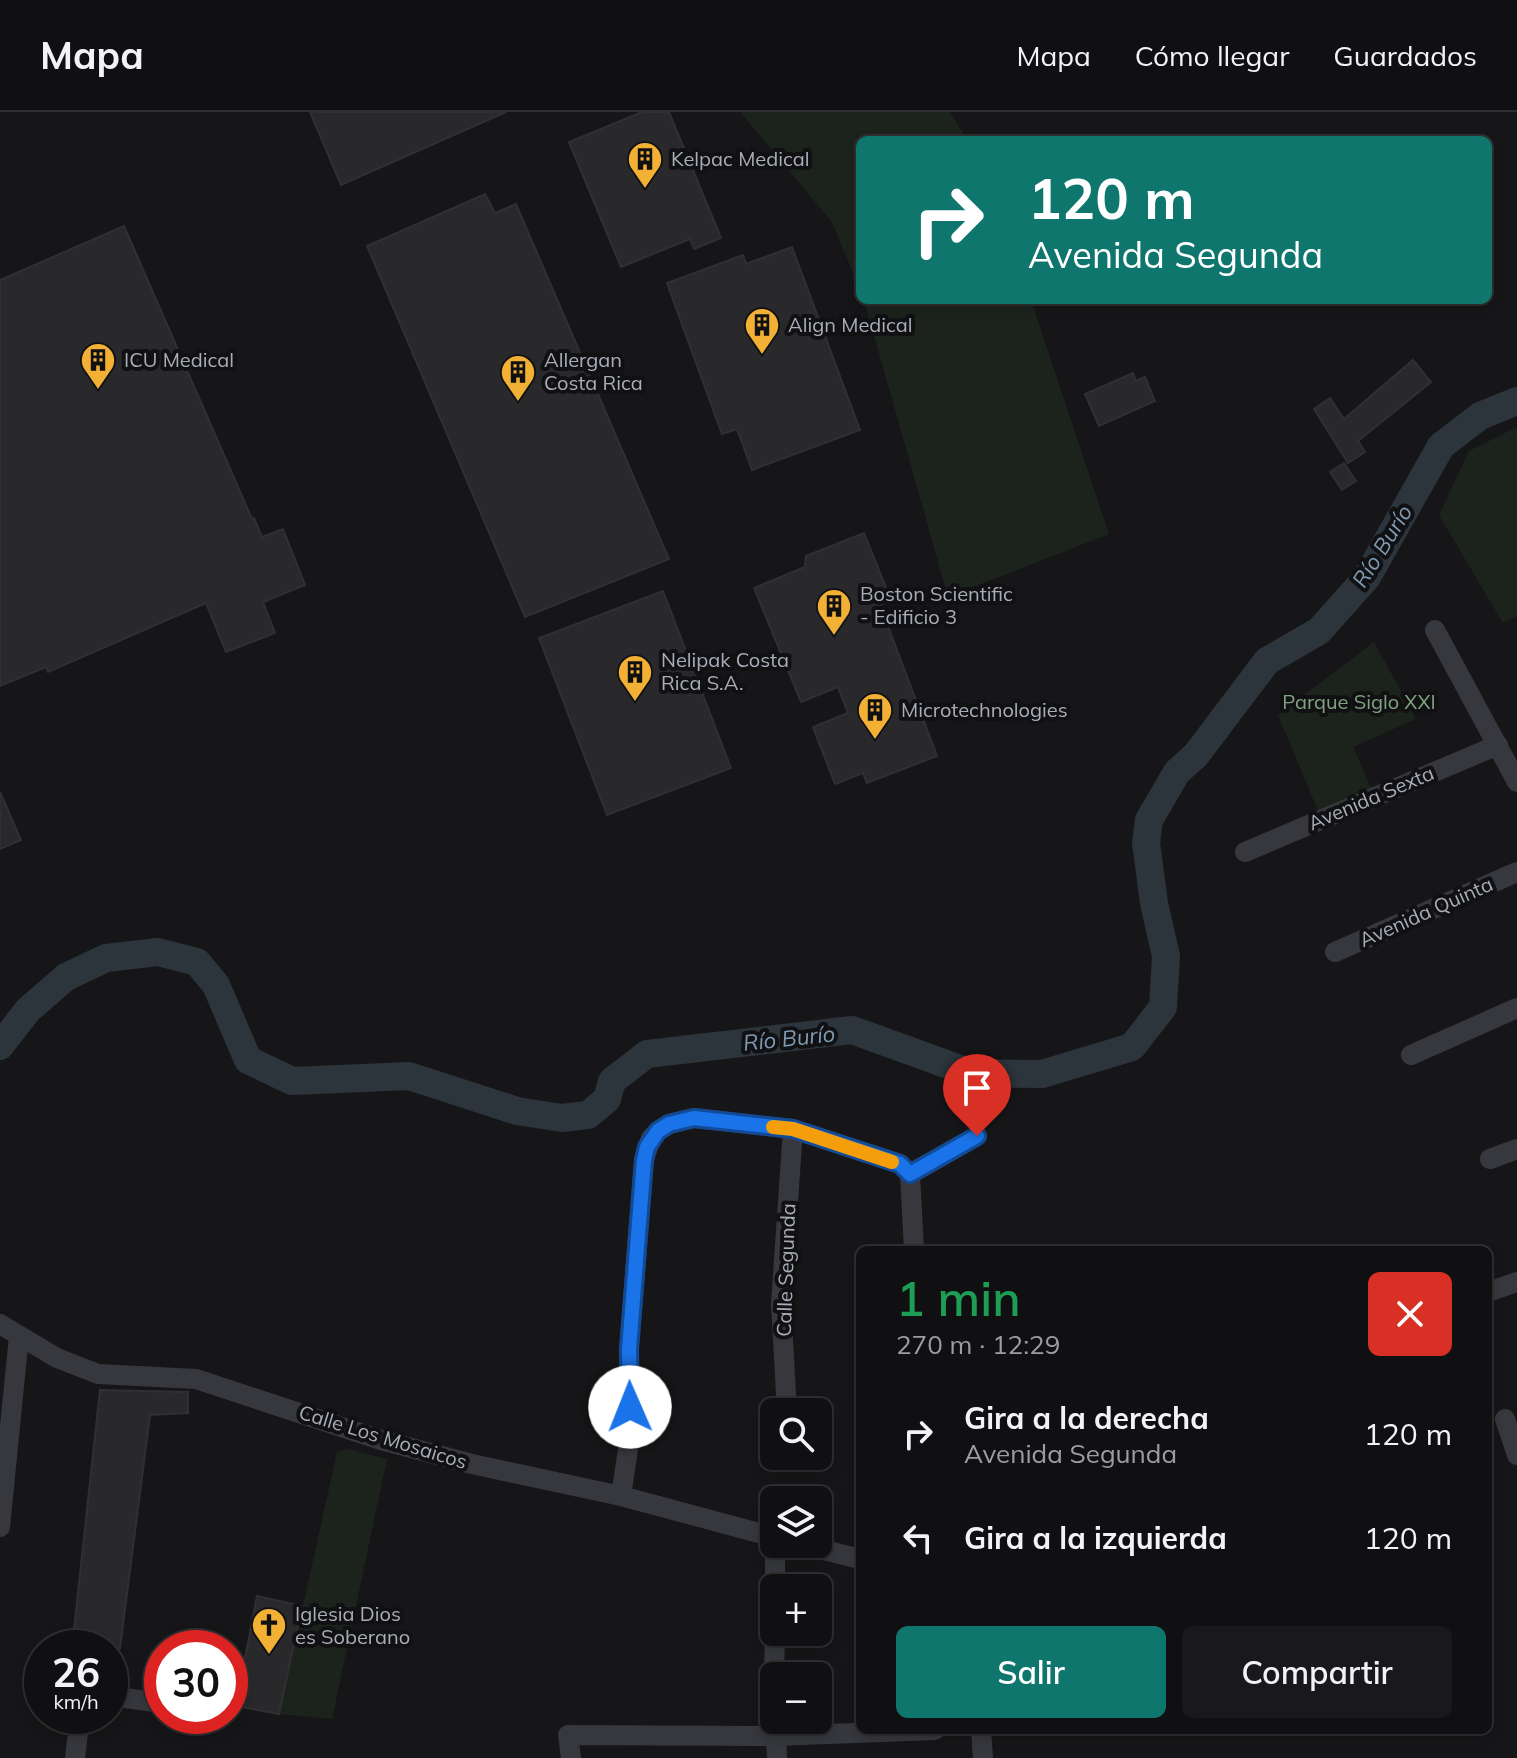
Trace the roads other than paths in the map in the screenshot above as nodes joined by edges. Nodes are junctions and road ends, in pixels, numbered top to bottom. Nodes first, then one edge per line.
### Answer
1 (1435, 630) dead end
2 (1498, 745) junction
3 (1517, 782) edge
4 (1245, 852) dead end
5 (1517, 872) edge
6 (1335, 952) dead end
7 (1517, 1008) edge
8 (1411, 1055) dead end
9 (793, 1129) junction
10 (977, 1136) dead end
11 (1517, 1149) edge
12 (1490, 1159) dead end
13 (910, 1174) junction
14 (914, 1246) edge
15 (1517, 1282) edge
16 (1492, 1291) edge
17 (0, 1324) edge
18 (19, 1336) junction
19 (786, 1398) edge
20 (1503, 1420) edge
21 (1517, 1455) edge
22 (621, 1496) junction
23 (0, 1527) edge
24 (760, 1533) edge
25 (832, 1552) edge
26 (856, 1558) edge
27 (856, 1733) edge
28 (78, 1734) edge
29 (981, 1734) edge
30 (774, 1736) junction
31 (75, 1758) edge
32 (571, 1758) edge
33 (777, 1758) edge
34 (983, 1758) edge

1 - 2 street
2 - 3 street
2 - 4 street, Avenida Sexta
5 - 6 street, Avenida Quinta
7 - 8 street
9 - 13 street
9 - 19 street, Calle Segunda
9 - 22 street
10 - 13 street
11 - 12 street
13 - 14 street
15 - 16 street
17 - 18 street, Calle Los Mosaicos
18 - 22 street, Calle Los Mosaicos
18 - 23 street
20 - 21 street
22 - 24 street, Calle Los Mosaicos
25 - 26 street
27 - 30 street
28 - 31 street
29 - 34 street
30 - 32 street
30 - 33 street

